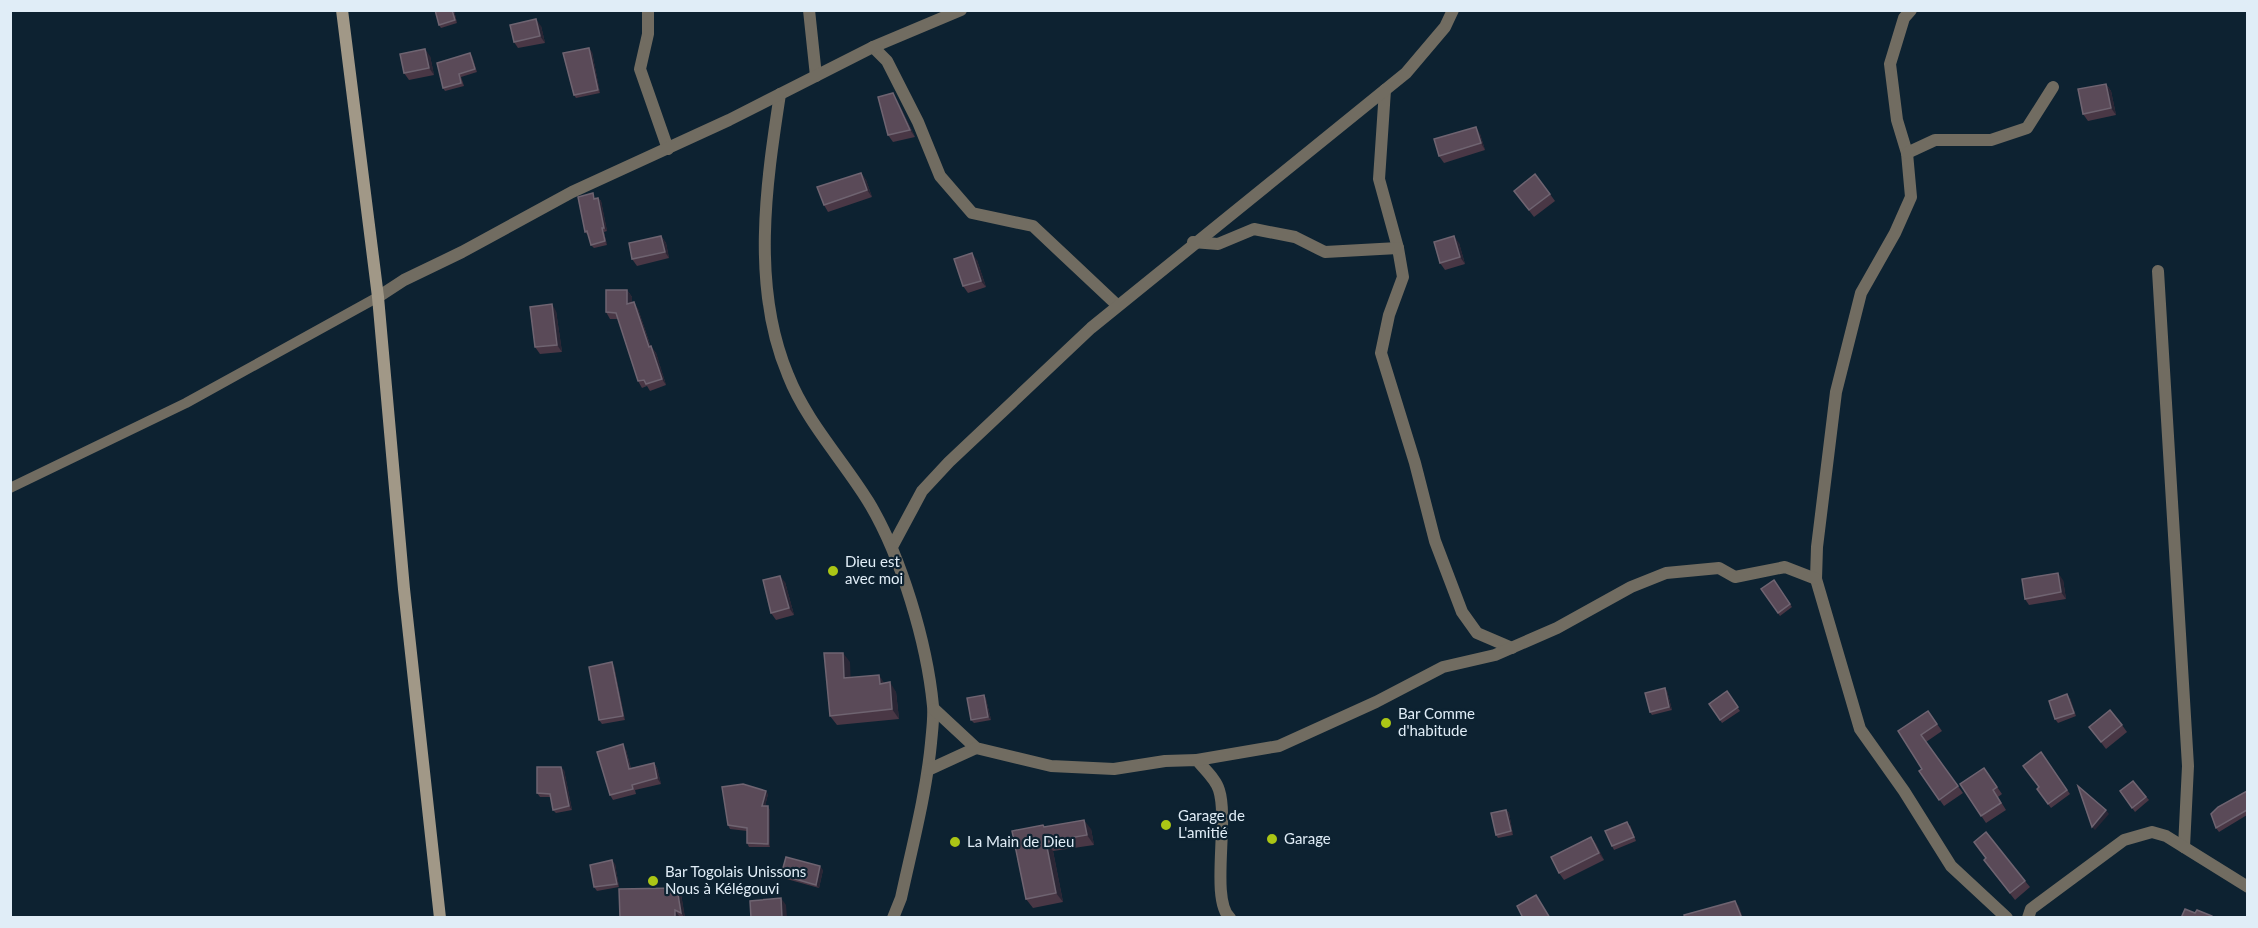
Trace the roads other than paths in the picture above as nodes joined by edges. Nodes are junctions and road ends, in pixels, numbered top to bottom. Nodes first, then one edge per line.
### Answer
1 (342, 10) edge
2 (648, 10) edge
3 (808, 10) edge
4 (961, 10) edge
5 (1453, 10) edge
6 (1911, 10) edge
7 (873, 47) junction
8 (816, 75) junction
9 (2053, 87) dead end
10 (1385, 90) junction
11 (780, 94) junction
12 (668, 149) junction
13 (1907, 153) junction
14 (1193, 242) junction
15 (1398, 248) junction
16 (2158, 271) dead end
17 (378, 297) junction
18 (1117, 305) junction
19 (10, 488) edge
20 (892, 547) junction
21 (1816, 579) junction
22 (1512, 648) junction
23 (934, 709) junction
24 (976, 748) junction
25 (1197, 760) junction
26 (928, 770) junction
27 (2184, 847) junction
28 (2247, 887) edge
29 (440, 918) edge
30 (893, 918) edge
31 (1230, 918) edge
32 (2007, 918) edge
33 (2028, 918) edge

1 - 17 main road
2 - 12 street
3 - 8 street
4 - 7 street
5 - 10 street
6 - 13 street
7 - 8 street
7 - 18 street
8 - 11 street
9 - 13 street
10 - 14 street
10 - 15 street
11 - 12 street
11 - 20 street
12 - 17 street
13 - 21 street
14 - 15 street
14 - 18 street
15 - 22 street
16 - 27 street
17 - 19 lane
17 - 29 main road
18 - 20 street
20 - 23 street
21 - 22 street
21 - 32 street
22 - 25 street
23 - 24 street
23 - 26 street
24 - 25 street
24 - 26 street
25 - 31 street
26 - 30 street
27 - 28 street
27 - 33 street

